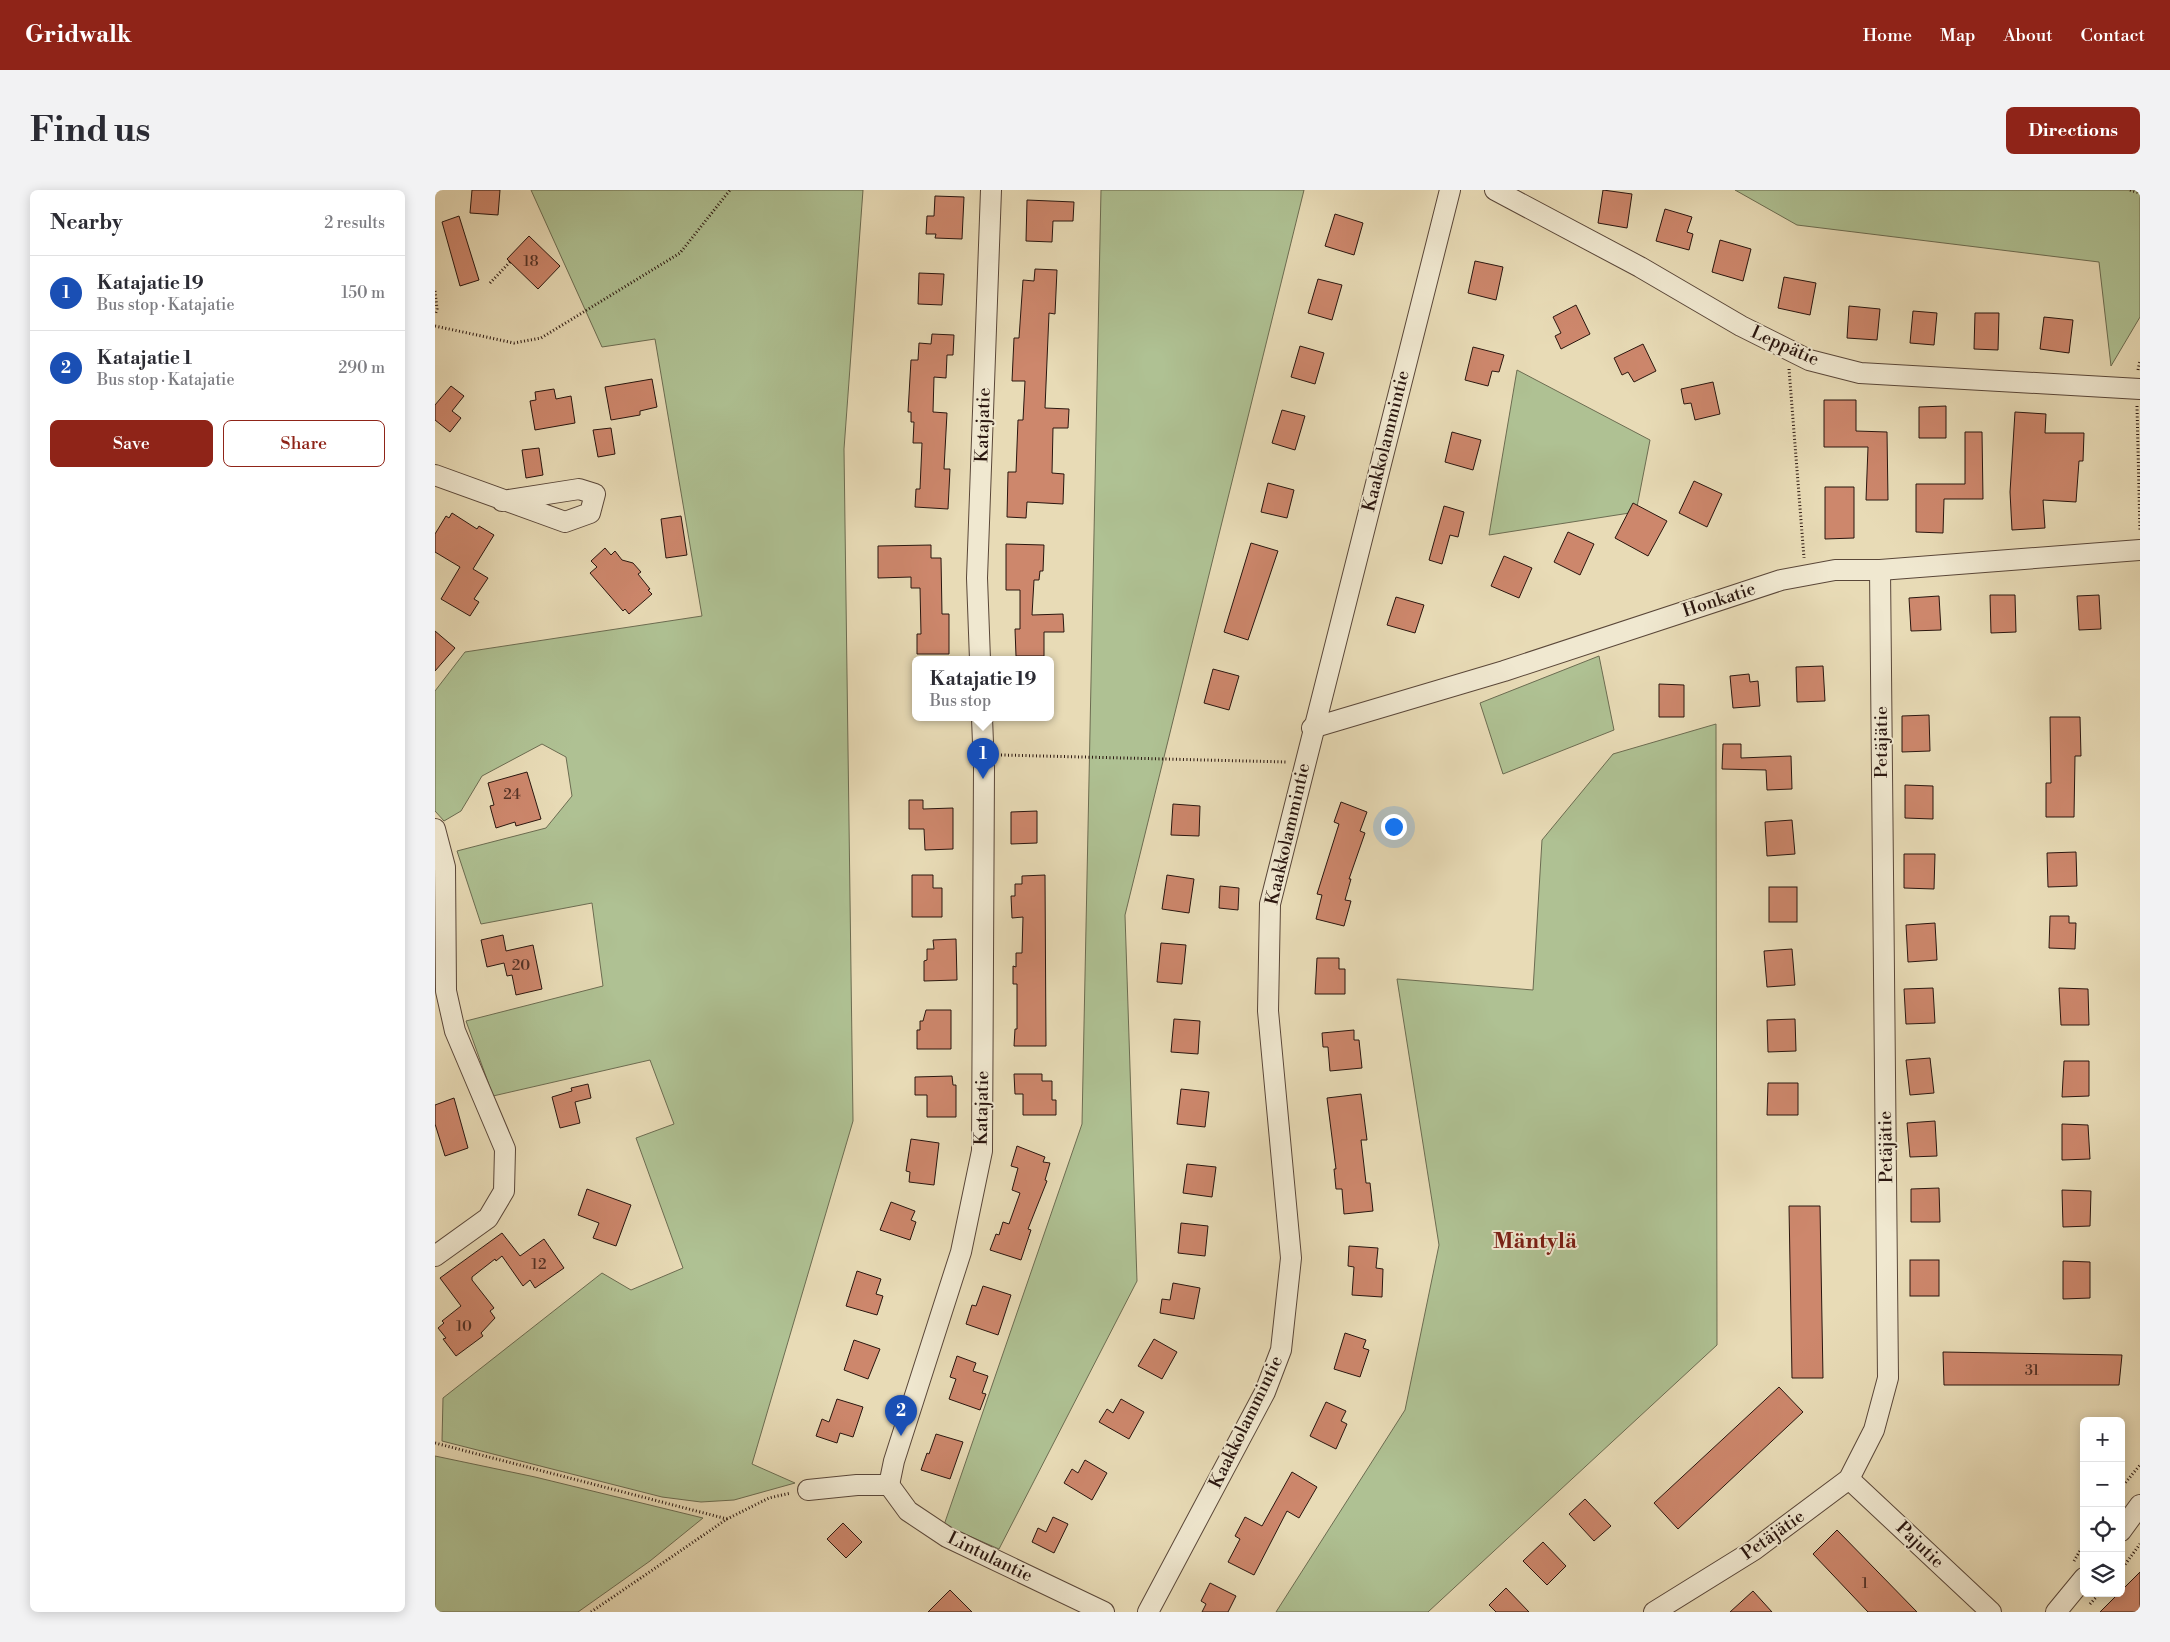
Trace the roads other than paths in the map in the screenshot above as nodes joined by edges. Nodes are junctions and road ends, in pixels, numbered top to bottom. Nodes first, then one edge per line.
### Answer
1 (991, 190) edge
2 (1450, 190) edge
3 (1495, 190) edge
4 (2138, 388) edge
5 (435, 475) edge
6 (503, 501) dead end
7 (2140, 550) edge
8 (1880, 570) junction
9 (980, 656) edge
10 (982, 721) edge
11 (1312, 728) junction
12 (435, 829) edge
13 (440, 869) edge
14 (435, 1256) edge
15 (1849, 1478) junction
16 (889, 1485) junction
17 (807, 1490) road end
18 (2140, 1505) edge
19 (2125, 1526) edge
20 (2080, 1583) edge
21 (1104, 1612) edge
22 (1148, 1612) edge
23 (1654, 1612) edge
24 (1991, 1612) edge
25 (2056, 1612) edge

1 - 9 street, Katajatie
2 - 11 street, Kaakkolammintie
3 - 4 street, Leppätie
5 - 6 street
7 - 8 street, Honkatie
8 - 11 street, Honkatie
8 - 15 street, Petäjätie
10 - 16 street, Katajatie
11 - 22 street, Kaakkolammintie
12 - 13 street
13 - 14 street
15 - 23 street, Petäjätie
15 - 24 street, Pajutie
16 - 17 street
16 - 21 street, Lintulantie
18 - 19 street
20 - 25 street

